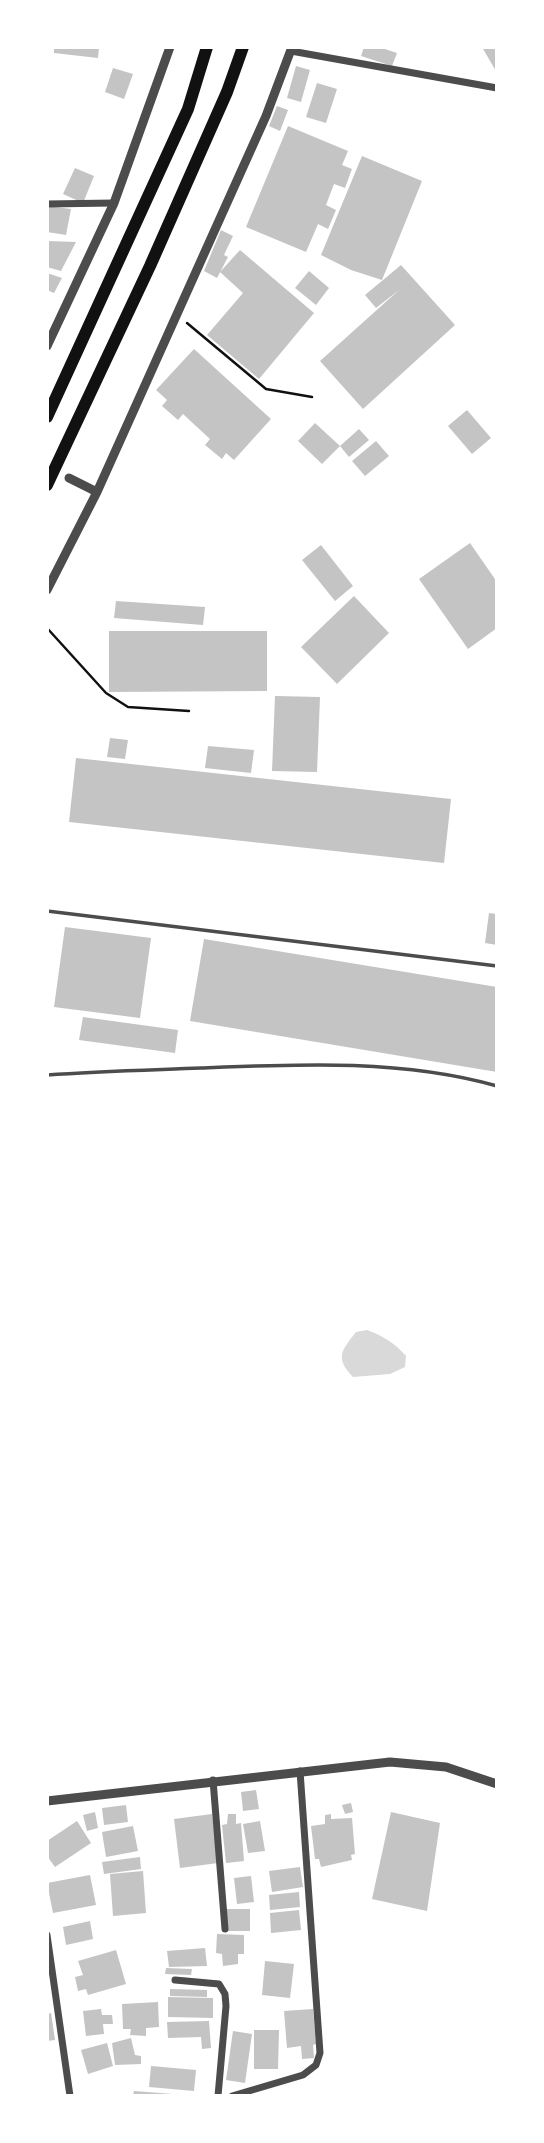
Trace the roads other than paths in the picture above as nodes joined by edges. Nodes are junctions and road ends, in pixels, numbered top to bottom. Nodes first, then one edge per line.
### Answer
1 (170, 47) edge
2 (207, 47) edge
3 (243, 47) edge
4 (291, 49) edge
5 (497, 88) edge
6 (114, 203) junction
7 (47, 204) edge
8 (47, 346) edge
9 (47, 417) edge
10 (69, 478) dead end
11 (47, 485) edge
12 (97, 492) junction
13 (47, 590) edge
14 (47, 911) edge
15 (497, 966) edge
16 (47, 1075) edge
17 (497, 1086) edge
18 (300, 1770) junction
19 (213, 1780) junction
20 (497, 1784) edge
21 (47, 1801) edge
22 (225, 1929) dead end
23 (47, 1935) edge
24 (175, 1980) dead end
25 (56, 1994) junction
26 (47, 1995) edge
27 (70, 2096) edge
28 (218, 2096) edge
29 (232, 2096) edge

1 - 6 street
2 - 9 highway
3 - 11 highway
4 - 5 street
4 - 12 street
6 - 7 street
6 - 8 street
10 - 12 street
12 - 13 street
14 - 15 lane
16 - 17 lane
18 - 19 street
18 - 20 street
18 - 29 street
19 - 21 street
19 - 22 street
23 - 25 street
24 - 28 street
25 - 26 street
25 - 27 street

